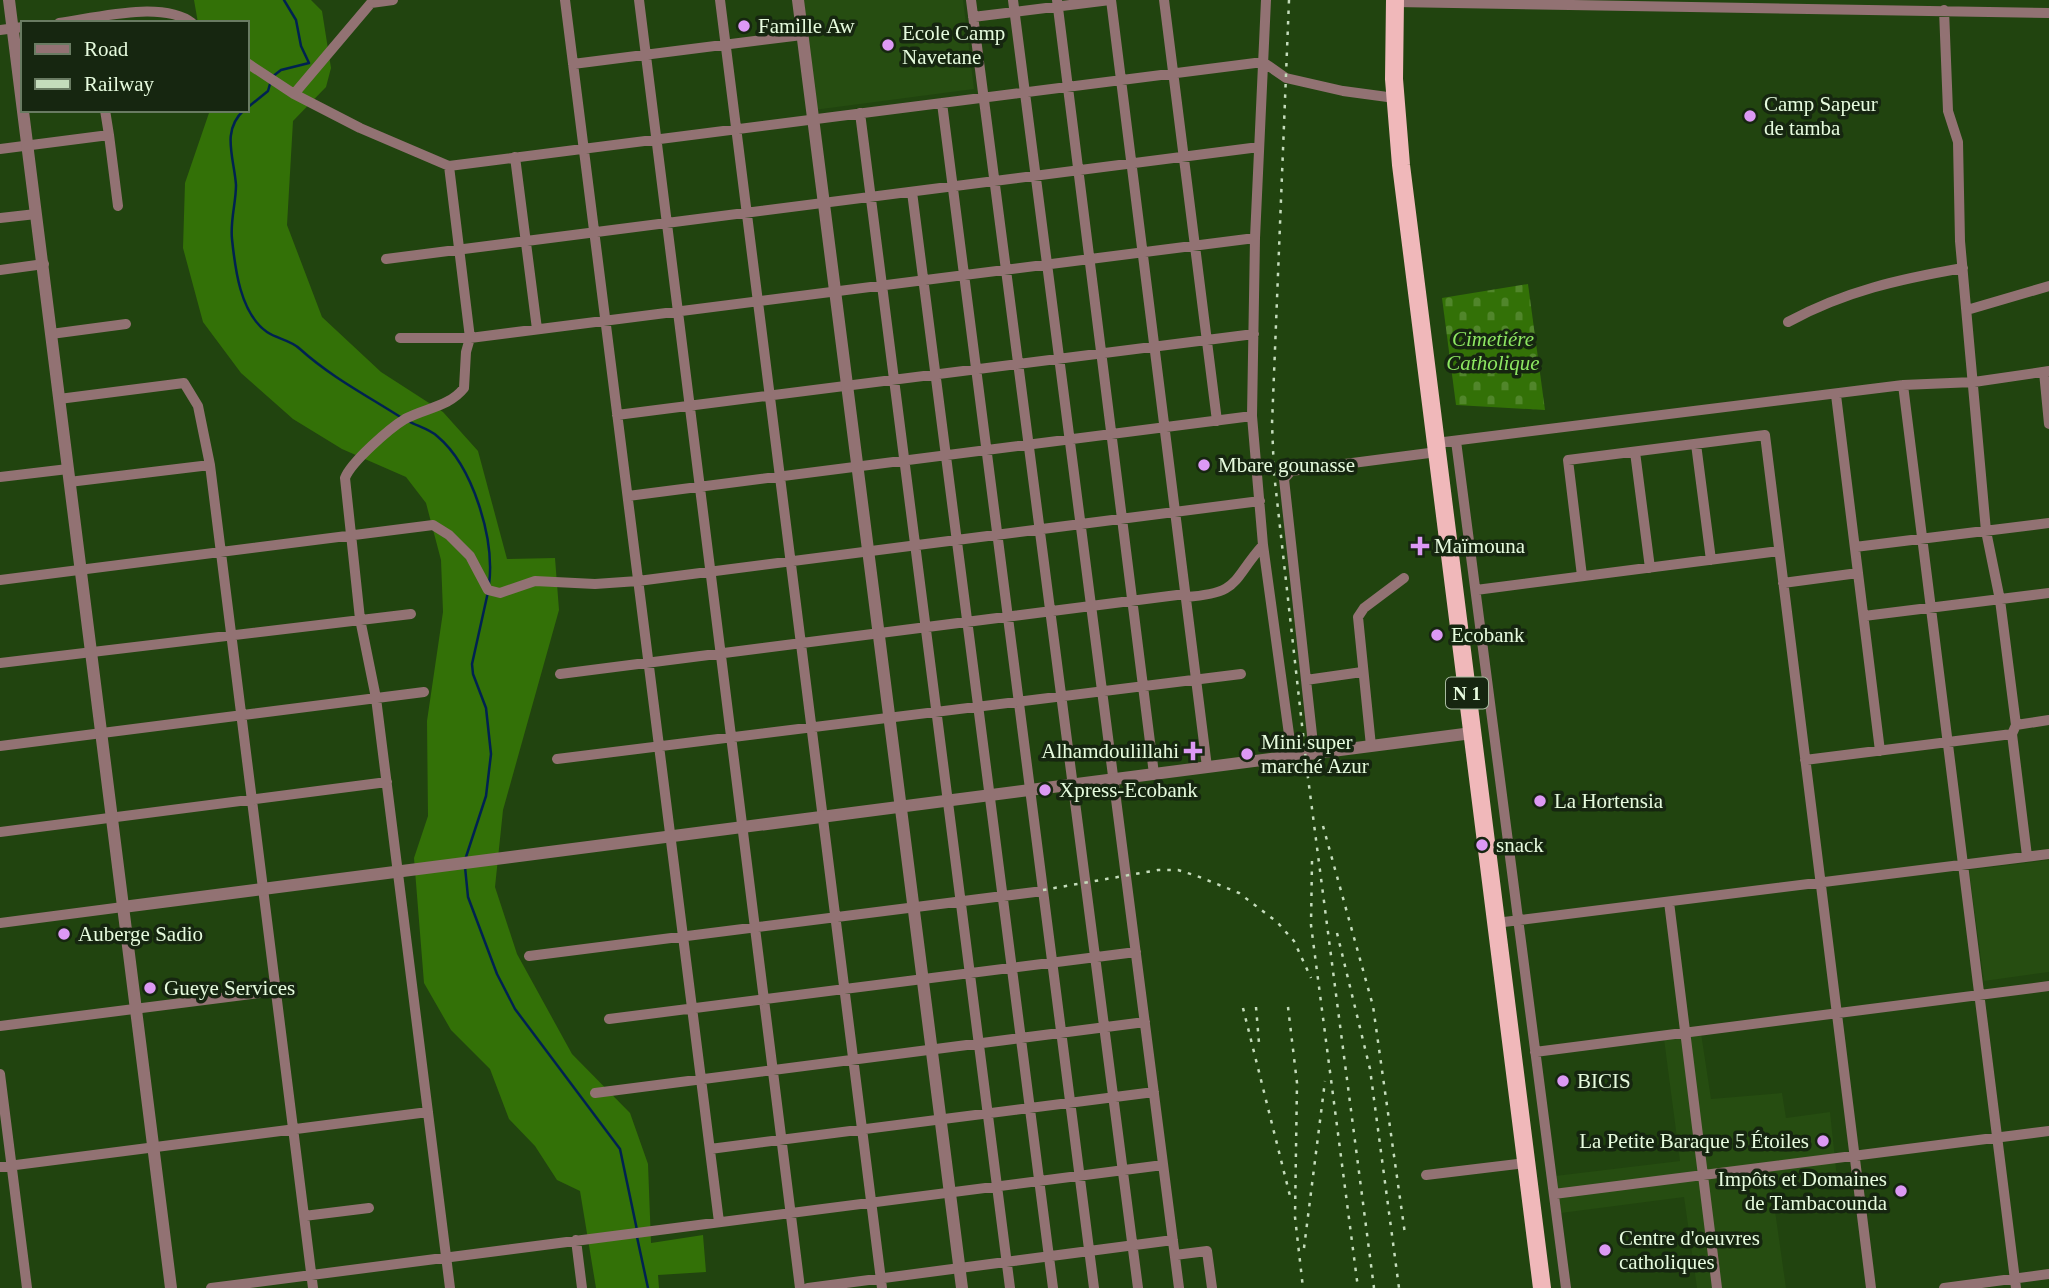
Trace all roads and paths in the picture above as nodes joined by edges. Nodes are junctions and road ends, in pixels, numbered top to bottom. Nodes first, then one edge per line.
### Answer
1 (9, 0) edge
2 (147, 0) edge
3 (393, 0) edge
4 (565, 0) edge
5 (639, 0) edge
6 (720, 0) edge
7 (798, 0) edge
8 (971, 0) edge
9 (1013, 0) edge
10 (1110, 0) edge
11 (1164, 0) edge
12 (1266, 0) edge
13 (1395, 1) edge
14 (1057, 3) edge
15 (1944, 10) junction
16 (148, 12) junction
17 (1014, 12) junction
18 (2049, 13) edge
19 (973, 18) junction
20 (75, 21) edge
21 (189, 21) edge
22 (12, 29) edge
23 (802, 35) junction
24 (726, 44) junction
25 (645, 55) junction
26 (1263, 62) junction
27 (573, 64) junction
28 (249, 65) edge
29 (1173, 73) junction
30 (1121, 80) junction
31 (1068, 87) junction
32 (1025, 92) junction
33 (295, 93) junction
34 (21, 95) edge
35 (984, 97) junction
36 (1395, 98) junction
37 (942, 103) junction
38 (23, 112) edge
39 (106, 112) edge
40 (860, 113) junction
41 (813, 119) junction
42 (737, 129) junction
43 (109, 135) junction
44 (656, 139) junction
45 (27, 145) junction
46 (1259, 147) junction
47 (584, 148) junction
48 (0, 149) edge
49 (515, 157) junction
50 (1184, 157) junction
51 (1131, 164) junction
52 (449, 166) junction
53 (1078, 170) junction
54 (1036, 176) junction
55 (994, 181) junction
56 (953, 186) junction
57 (912, 192) junction
58 (871, 197) junction
59 (824, 203) junction
60 (118, 206) dead end
61 (747, 213) junction
62 (36, 214) junction
63 (0, 218) edge
64 (667, 223) junction
65 (594, 232) junction
66 (1255, 238) junction
67 (526, 241) junction
68 (1195, 245) junction
69 (460, 249) junction
70 (1143, 252) junction
71 (386, 259) dead end
72 (1089, 259) junction
73 (44, 264) junction
74 (1047, 264) junction
75 (1963, 268) junction
76 (0, 270) edge
77 (1006, 270) junction
78 (964, 275) junction
79 (923, 280) junction
80 (882, 285) junction
81 (2049, 286) edge
82 (835, 291) junction
83 (758, 301) junction
84 (1967, 310) junction
85 (678, 312) junction
86 (606, 321) junction
87 (1788, 322) dead end
88 (125, 324) dead end
89 (537, 330) junction
90 (51, 334) junction
91 (1254, 334) junction
92 (400, 338) dead end
93 (471, 338) junction
94 (1207, 340) junction
95 (1154, 347) junction
96 (1101, 353) junction
97 (1059, 359) junction
98 (1018, 364) junction
99 (976, 369) junction
100 (2047, 372) edge
101 (935, 374) junction
102 (894, 380) junction
103 (1974, 383) junction
104 (847, 386) junction
105 (1903, 386) junction
106 (1836, 395) junction
107 (770, 396) junction
108 (59, 399) junction
109 (690, 406) junction
110 (617, 415) junction
111 (1252, 416) junction
112 (1217, 421) junction
113 (2049, 424) edge
114 (1165, 428) junction
115 (1111, 434) junction
116 (1070, 440) junction
117 (1456, 440) junction
118 (1696, 444) junction
119 (1028, 445) junction
120 (1436, 448) junction
121 (986, 450) junction
122 (1635, 452) junction
123 (946, 455) junction
124 (904, 461) junction
125 (209, 464) junction
126 (857, 467) junction
127 (68, 469) junction
128 (0, 477) edge
129 (780, 477) junction
130 (69, 482) junction
131 (700, 487) junction
132 (628, 496) junction
133 (1259, 502) junction
134 (1175, 512) junction
135 (1122, 519) junction
136 (2049, 523) edge
137 (1081, 524) junction
138 (1040, 530) junction
139 (1986, 531) junction
140 (997, 535) junction
141 (350, 536) junction
142 (1923, 539) junction
143 (957, 540) junction
144 (915, 545) junction
145 (1263, 545) junction
146 (1855, 547) junction
147 (1779, 551) junction
148 (220, 552) junction
149 (868, 552) junction
150 (1711, 560) junction
151 (791, 561) junction
152 (1650, 568) junction
153 (80, 570) junction
154 (710, 572) junction
155 (1858, 573) junction
156 (1582, 576) junction
157 (1404, 578) dead end
158 (0, 580) edge
159 (638, 581) junction
160 (1783, 583) junction
161 (1476, 590) junction
162 (2049, 593) edge
163 (1186, 595) junction
164 (1132, 600) junction
165 (2000, 600) junction
166 (1091, 606) junction
167 (1931, 607) junction
168 (1050, 611) junction
169 (411, 614) dead end
170 (1008, 616) junction
171 (1864, 616) junction
172 (360, 620) junction
173 (967, 622) junction
174 (926, 627) junction
175 (231, 633) junction
176 (878, 633) junction
177 (801, 643) junction
178 (91, 651) junction
179 (720, 653) junction
180 (648, 662) junction
181 (0, 663) edge
182 (1362, 672) junction
183 (560, 674) dead end
184 (1241, 674) dead end
185 (1196, 678) junction
186 (1306, 680) junction
187 (1143, 684) junction
188 (1102, 690) junction
189 (424, 692) dead end
190 (1061, 695) junction
191 (376, 698) junction
192 (1018, 700) junction
193 (978, 705) junction
194 (936, 711) junction
195 (241, 716) junction
196 (889, 717) junction
197 (2049, 720) edge
198 (812, 727) junction
199 (2014, 729) junction
200 (101, 733) junction
201 (1472, 733) junction
202 (731, 737) junction
203 (1948, 742) junction
204 (0, 746) edge
205 (659, 746) junction
206 (1371, 746) junction
207 (1880, 751) junction
208 (1314, 753) junction
209 (1292, 756) junction
210 (557, 759) dead end
211 (1805, 760) junction
212 (1207, 767) junction
213 (1154, 774) junction
214 (1114, 779) junction
215 (387, 782) junction
216 (1072, 784) junction
217 (1030, 789) junction
218 (989, 794) junction
219 (252, 800) junction
220 (948, 800) junction
221 (901, 806) junction
222 (823, 816) junction
223 (111, 817) junction
224 (742, 826) junction
225 (0, 832) edge
226 (670, 835) junction
227 (2049, 853) edge
228 (2027, 856) junction
229 (1963, 864) junction
230 (398, 872) junction
231 (1821, 882) junction
232 (263, 889) junction
233 (1043, 891) junction
234 (1002, 896) junction
235 (961, 901) junction
236 (1669, 902) junction
237 (123, 907) junction
238 (914, 907) junction
239 (836, 917) junction
240 (1518, 921) junction
241 (0, 923) edge
242 (1496, 923) junction
243 (755, 927) junction
244 (683, 937) junction
245 (1136, 952) junction
246 (529, 956) dead end
247 (1095, 957) junction
248 (1052, 962) junction
249 (1012, 968) junction
250 (970, 973) junction
251 (923, 979) junction
252 (2049, 986) edge
253 (845, 989) junction
254 (276, 991) junction
255 (1979, 995) junction
256 (764, 999) junction
257 (135, 1009) junction
258 (692, 1009) junction
259 (1837, 1013) junction
260 (609, 1019) dead end
261 (1145, 1023) junction
262 (0, 1027) edge
263 (1104, 1028) junction
264 (1061, 1033) junction
265 (1685, 1033) junction
266 (1020, 1038) junction
267 (979, 1044) junction
268 (932, 1050) junction
269 (1535, 1052) junction
270 (854, 1060) junction
271 (773, 1070) junction
272 (0, 1074) edge
273 (701, 1079) junction
274 (1154, 1092) junction
275 (595, 1093) dead end
276 (1113, 1097) junction
277 (1070, 1103) junction
278 (1030, 1108) junction
279 (428, 1112) junction
280 (988, 1113) junction
281 (941, 1119) junction
282 (293, 1129) junction
283 (862, 1129) junction
284 (2049, 1131) edge
285 (1997, 1137) junction
286 (782, 1140) junction
287 (153, 1147) junction
288 (710, 1149) junction
289 (1854, 1156) junction
290 (1526, 1163) junction
291 (1163, 1165) junction
292 (12, 1166) junction
293 (0, 1167) edge
294 (1122, 1171) junction
295 (1426, 1175) dead end
296 (1703, 1175) junction
297 (1079, 1176) junction
298 (1039, 1181) junction
299 (997, 1187) junction
300 (950, 1194) junction
301 (1554, 1194) junction
302 (872, 1203) junction
303 (369, 1208) dead end
304 (791, 1213) junction
305 (304, 1216) junction
306 (719, 1222) junction
307 (576, 1240) junction
308 (1173, 1240) junction
309 (1132, 1246) junction
310 (1089, 1251) junction
311 (1175, 1255) junction
312 (1048, 1256) junction
313 (446, 1257) junction
314 (1007, 1262) junction
315 (960, 1268) junction
316 (312, 1275) junction
317 (2049, 1275) edge
318 (882, 1283) edge
319 (2015, 1283) edge
320 (27, 1288) edge
321 (171, 1288) edge
322 (211, 1288) edge
323 (313, 1288) edge
324 (450, 1288) edge
325 (582, 1288) edge
326 (800, 1288) edge
327 (808, 1288) edge
328 (962, 1288) edge
329 (1010, 1288) edge
330 (1052, 1288) edge
331 (1094, 1288) edge
332 (1138, 1288) edge
333 (1179, 1288) edge
334 (1212, 1288) edge
335 (1542, 1288) edge
336 (1566, 1288) edge
337 (1717, 1288) edge
338 (1871, 1288) edge
339 (1944, 1288) edge

1 - 22 street
2 - 16 street
3 - 33 street
4 - 27 street
5 - 25 street
6 - 24 street
7 - 23 street
8 - 19 street
9 - 17 street
10 - 14 street
10 - 30 street
11 - 29 street
12 - 26 street
13 - 15 street
13 - 36 highway, N 1
14 - 17 street
14 - 31 street
15 - 18 street
15 - 75 street
16 - 20 street
16 - 21 street
17 - 19 street
17 - 32 street
19 - 35 street
22 - 34 street
23 - 24 street
23 - 41 street
24 - 25 street
24 - 42 street
25 - 27 street
25 - 44 street
26 - 29 street
26 - 36 street
26 - 46 street
27 - 47 street
28 - 33 street
29 - 30 street
29 - 50 street
30 - 31 street
30 - 51 street
31 - 32 street
31 - 53 street
32 - 35 street
32 - 54 street
33 - 52 street
35 - 37 street
35 - 55 street
36 - 120 highway, N 1
37 - 40 street
37 - 56 street
38 - 45 street
39 - 43 street
40 - 41 street
40 - 58 street
41 - 42 street
41 - 59 street
42 - 44 street
42 - 61 street
43 - 45 street
43 - 60 street
44 - 47 street
44 - 64 street
45 - 48 street
45 - 62 street
46 - 50 street
46 - 66 street
47 - 49 street
47 - 65 street
49 - 52 street
49 - 67 street
50 - 51 street
50 - 68 street
51 - 53 street
51 - 70 street
52 - 69 street
53 - 54 street
53 - 72 street
54 - 55 street
54 - 74 street
55 - 56 street
55 - 77 street
56 - 57 street
56 - 78 street
57 - 58 street
57 - 79 street
58 - 59 street
58 - 80 street
59 - 61 street
59 - 82 street
61 - 64 street
61 - 83 street
62 - 63 street
62 - 73 street
64 - 65 street
64 - 85 street
65 - 67 street
65 - 86 street
66 - 68 street
66 - 91 street
67 - 69 street
67 - 89 street
68 - 70 street
68 - 94 street
69 - 71 street
69 - 93 street
70 - 72 street
70 - 95 street
72 - 74 street
72 - 96 street
73 - 76 street
73 - 90 street
74 - 77 street
74 - 97 street
75 - 84 street
75 - 87 street
77 - 78 street
77 - 98 street
78 - 79 street
78 - 99 street
79 - 80 street
79 - 101 street
80 - 82 street
80 - 102 street
81 - 84 street
82 - 83 street
82 - 104 street
83 - 85 street
83 - 107 street
84 - 103 street
85 - 86 street
85 - 109 street
86 - 89 street
86 - 110 street
88 - 90 street
89 - 93 street
90 - 108 street
91 - 94 street
91 - 111 street
92 - 93 street
93 - 141 street
94 - 95 street
94 - 112 street
95 - 96 street
95 - 114 street
96 - 97 street
96 - 115 street
97 - 98 street
97 - 116 street
98 - 99 street
98 - 119 street
99 - 101 street
99 - 121 street
100 - 103 street
100 - 113 street
101 - 102 street
101 - 123 street
102 - 104 street
102 - 124 street
103 - 105 street
103 - 139 street
104 - 107 street
104 - 126 street
105 - 106 street
105 - 142 street
106 - 117 street
106 - 146 street
107 - 109 street
107 - 129 street
108 - 125 street
108 - 127 street
109 - 110 street
109 - 131 street
110 - 132 street
111 - 112 street
111 - 133 street
112 - 114 street
114 - 115 street
114 - 134 street
115 - 116 street
115 - 135 street
116 - 119 street
116 - 137 street
117 - 120 street
117 - 161 street
118 - 122 street
118 - 147 street
118 - 150 street
119 - 121 street
119 - 138 street
120 - 186 street
120 - 201 highway, N 1
121 - 123 street
121 - 140 street
122 - 152 street
122 - 156 street
123 - 124 street
123 - 143 street
124 - 126 street
124 - 144 street
125 - 130 street
125 - 148 street
126 - 129 street
126 - 149 street
127 - 128 street
127 - 130 street
129 - 131 street
129 - 151 street
130 - 153 street
131 - 132 street
131 - 154 street
132 - 159 street
133 - 134 street
133 - 145 street
134 - 135 street
134 - 163 street
135 - 137 street
135 - 164 street
136 - 139 street
137 - 138 street
137 - 166 street
138 - 140 street
138 - 168 street
139 - 142 street
139 - 165 street
140 - 143 street
140 - 170 street
141 - 148 street
141 - 159 street
141 - 172 street
142 - 146 street
142 - 167 street
143 - 144 street
143 - 173 street
144 - 149 street
144 - 174 street
145 - 163 street
145 - 209 street
146 - 155 street
147 - 150 street
147 - 160 street
148 - 153 street
148 - 175 street
149 - 151 street
149 - 176 street
150 - 152 street
151 - 154 street
151 - 177 street
152 - 156 street
153 - 158 street
153 - 178 street
154 - 159 street
154 - 179 street
155 - 160 street
155 - 171 street
156 - 161 street
157 - 182 street
159 - 180 street
160 - 211 street
161 - 240 street
162 - 165 street
163 - 164 street
163 - 185 street
164 - 166 street
164 - 187 street
165 - 167 street
165 - 199 street
166 - 168 street
166 - 188 street
167 - 171 street
167 - 203 street
168 - 170 street
168 - 190 street
169 - 172 street
170 - 173 street
170 - 192 street
171 - 207 street
172 - 175 street
172 - 191 street
173 - 174 street
173 - 193 street
174 - 176 street
174 - 194 street
175 - 178 street
175 - 195 street
176 - 177 street
176 - 196 street
177 - 179 street
177 - 198 street
178 - 181 street
178 - 200 street
179 - 180 street
179 - 202 street
180 - 183 street
180 - 205 street
182 - 186 street
182 - 206 street
184 - 185 street
185 - 187 street
185 - 212 street
186 - 208 street
187 - 188 street
187 - 213 street
188 - 190 street
188 - 214 street
189 - 191 street
190 - 192 street
190 - 216 street
191 - 195 street
191 - 215 street
192 - 193 street
192 - 217 street
193 - 194 street
193 - 218 street
194 - 196 street
194 - 220 street
195 - 200 street
195 - 219 street
196 - 198 street
196 - 221 street
197 - 199 street
198 - 202 street
198 - 222 street
199 - 203 street
199 - 228 street
200 - 204 street
200 - 223 street
201 - 206 street
201 - 242 highway, N 1
202 - 205 street
202 - 224 street
203 - 207 street
203 - 229 street
205 - 210 street
205 - 226 street
206 - 208 street
207 - 211 street
208 - 209 street
209 - 212 street
211 - 231 street
212 - 213 street
213 - 214 street
214 - 216 street
214 - 245 street
215 - 219 street
215 - 230 street
216 - 217 street
216 - 247 street
217 - 218 street
217 - 233 street
218 - 220 street
218 - 234 street
219 - 223 street
219 - 232 street
220 - 221 street
220 - 235 street
221 - 222 street
221 - 238 street
222 - 224 street
222 - 239 street
223 - 225 street
223 - 237 street
224 - 226 street
224 - 243 street
226 - 230 street
226 - 244 street
227 - 228 street
228 - 229 street
229 - 231 street
229 - 255 street
230 - 232 street
230 - 279 street
231 - 236 street
231 - 259 street
232 - 237 street
232 - 254 street
233 - 234 street
233 - 248 street
234 - 235 street
234 - 249 street
235 - 238 street
235 - 250 street
236 - 240 street
236 - 265 street
237 - 241 street
237 - 257 street
238 - 239 street
238 - 251 street
239 - 243 street
239 - 253 street
240 - 242 street
240 - 269 street
242 - 290 highway, N 1
243 - 244 street
243 - 256 street
244 - 246 street
244 - 258 street
245 - 247 street
245 - 261 street
247 - 248 street
247 - 263 street
248 - 249 street
248 - 264 street
249 - 250 street
249 - 266 street
250 - 251 street
250 - 267 street
251 - 253 street
251 - 268 street
252 - 255 street
253 - 256 street
253 - 270 street
254 - 257 street
254 - 282 street
255 - 259 street
255 - 285 street
256 - 258 street
256 - 271 street
257 - 262 street
257 - 287 street
258 - 260 street
258 - 273 street
259 - 265 street
259 - 289 street
261 - 263 street
261 - 274 street
263 - 264 street
263 - 276 street
264 - 266 street
264 - 277 street
265 - 269 street
265 - 296 street
266 - 267 street
266 - 278 street
267 - 268 street
267 - 280 street
268 - 270 street
268 - 281 street
269 - 301 street
270 - 271 street
270 - 283 street
271 - 273 street
271 - 286 street
272 - 292 street
273 - 275 street
273 - 288 street
274 - 276 street
274 - 291 street
276 - 277 street
276 - 294 street
277 - 278 street
277 - 297 street
278 - 280 street
278 - 298 street
279 - 282 street
279 - 313 street
280 - 281 street
280 - 299 street
281 - 283 street
281 - 300 street
282 - 287 street
282 - 305 street
283 - 286 street
283 - 302 street
284 - 285 street
285 - 289 street
285 - 319 street
286 - 288 street
286 - 304 street
287 - 292 street
287 - 321 street
288 - 306 street
289 - 296 street
289 - 338 street
290 - 295 street
290 - 335 highway, N 1
291 - 294 street
291 - 308 street
292 - 293 street
292 - 320 street
294 - 297 street
294 - 309 street
296 - 301 street
296 - 337 street
297 - 298 street
297 - 310 street
298 - 299 street
298 - 312 street
299 - 300 street
299 - 314 street
300 - 302 street
300 - 315 street
301 - 336 street
302 - 304 street
302 - 318 street
303 - 305 street
304 - 306 street
304 - 326 street
305 - 316 street
306 - 307 street
307 - 313 street
307 - 325 street
308 - 309 street
308 - 311 street
309 - 310 street
309 - 332 street
310 - 312 street
310 - 331 street
311 - 333 street
311 - 334 street
312 - 314 street
312 - 330 street
313 - 316 street
313 - 324 street
314 - 315 street
314 - 329 street
315 - 318 street
315 - 328 street
316 - 322 street
316 - 323 street
317 - 319 street
318 - 327 street
319 - 339 street

